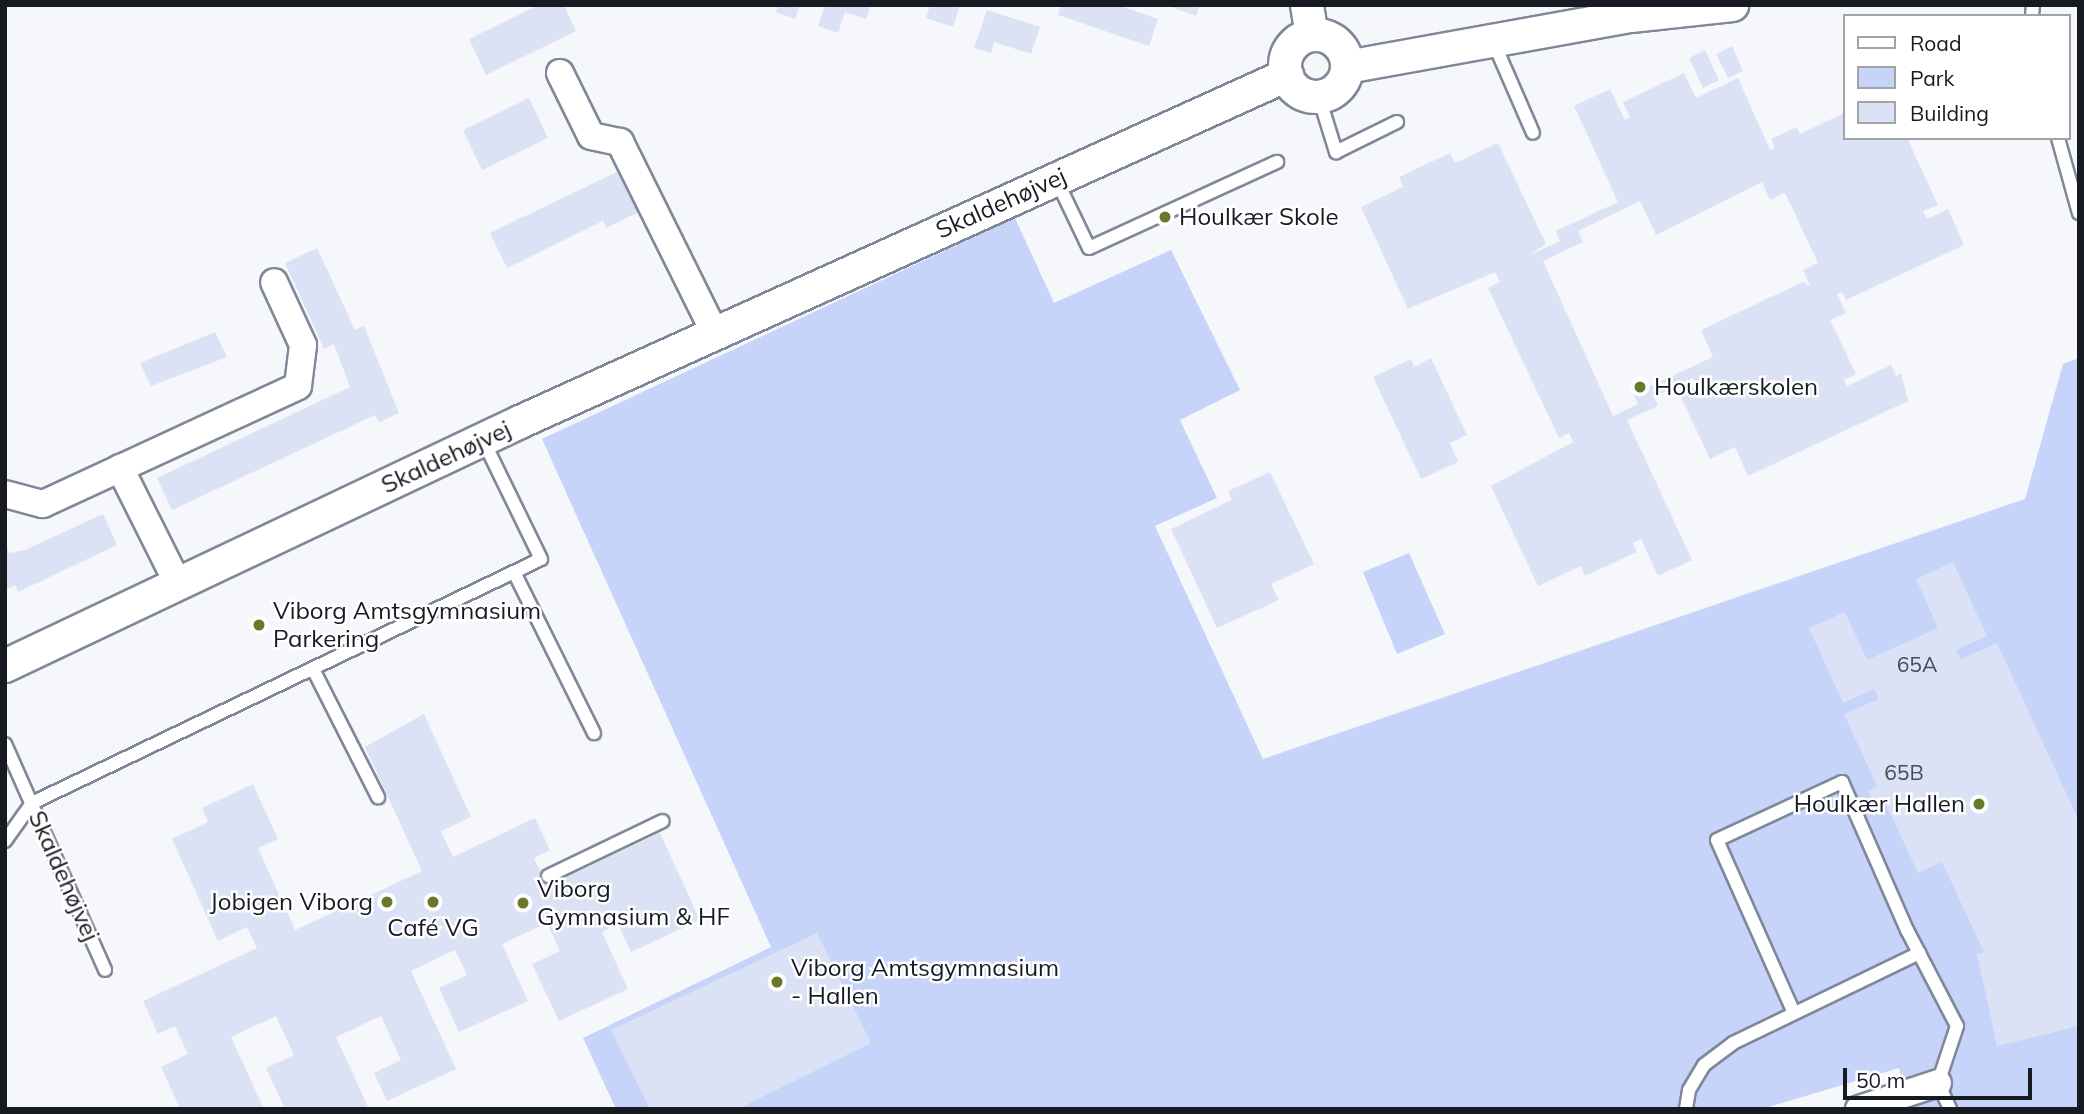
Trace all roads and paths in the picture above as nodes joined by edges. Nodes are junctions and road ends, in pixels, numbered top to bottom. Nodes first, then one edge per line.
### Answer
1 (1732, 5) edge
2 (1309, 20) edge
3 (1493, 40) junction
4 (1348, 67) junction
5 (559, 73) dead end
6 (1287, 75) junction
7 (1319, 97) junction
8 (1397, 122) dead end
9 (1533, 133) dead end
10 (2059, 140) edge
11 (1277, 162) dead end
12 (1056, 178) junction
13 (2079, 213) edge
14 (274, 282) dead end
15 (715, 333) junction
16 (483, 440) junction
17 (120, 468) junction
18 (5, 494) edge
19 (514, 572) junction
20 (178, 584) junction
21 (5, 666) edge
22 (313, 669) junction
23 (594, 733) dead end
24 (6, 749) edge
25 (378, 797) dead end
26 (32, 803) junction
27 (663, 821) dead end
28 (5, 841) edge
29 (548, 876) dead end
30 (1919, 953) junction
31 (105, 970) dead end
32 (1794, 1013) junction
33 (1938, 1083) junction
34 (1686, 1109) edge
35 (1859, 1109) edge
36 (1950, 1109) edge

1 - 3 street
2 - 4 street
2 - 6 street
3 - 4 street
3 - 9 lane
4 - 7 street
5 - 15 street
6 - 7 street
6 - 12 street, Skaldehøjvej
7 - 8 lane
10 - 13 lane
11 - 12 lane
12 - 15 street, Skaldehøjvej
14 - 17 street
15 - 16 street, Skaldehøjvej
16 - 19 lane
16 - 20 street, Skaldehøjvej
17 - 18 street
17 - 20 street
19 - 22 lane
19 - 23 lane
20 - 21 street, Skaldehøjvej
22 - 25 lane
22 - 26 lane
24 - 26 lane, Skaldehøjvej
26 - 28 lane
26 - 31 lane, Skaldehøjvej
27 - 29 lane
30 - 32 lane
30 - 32 lane
30 - 33 lane
32 - 34 lane
33 - 35 street
33 - 36 lane

